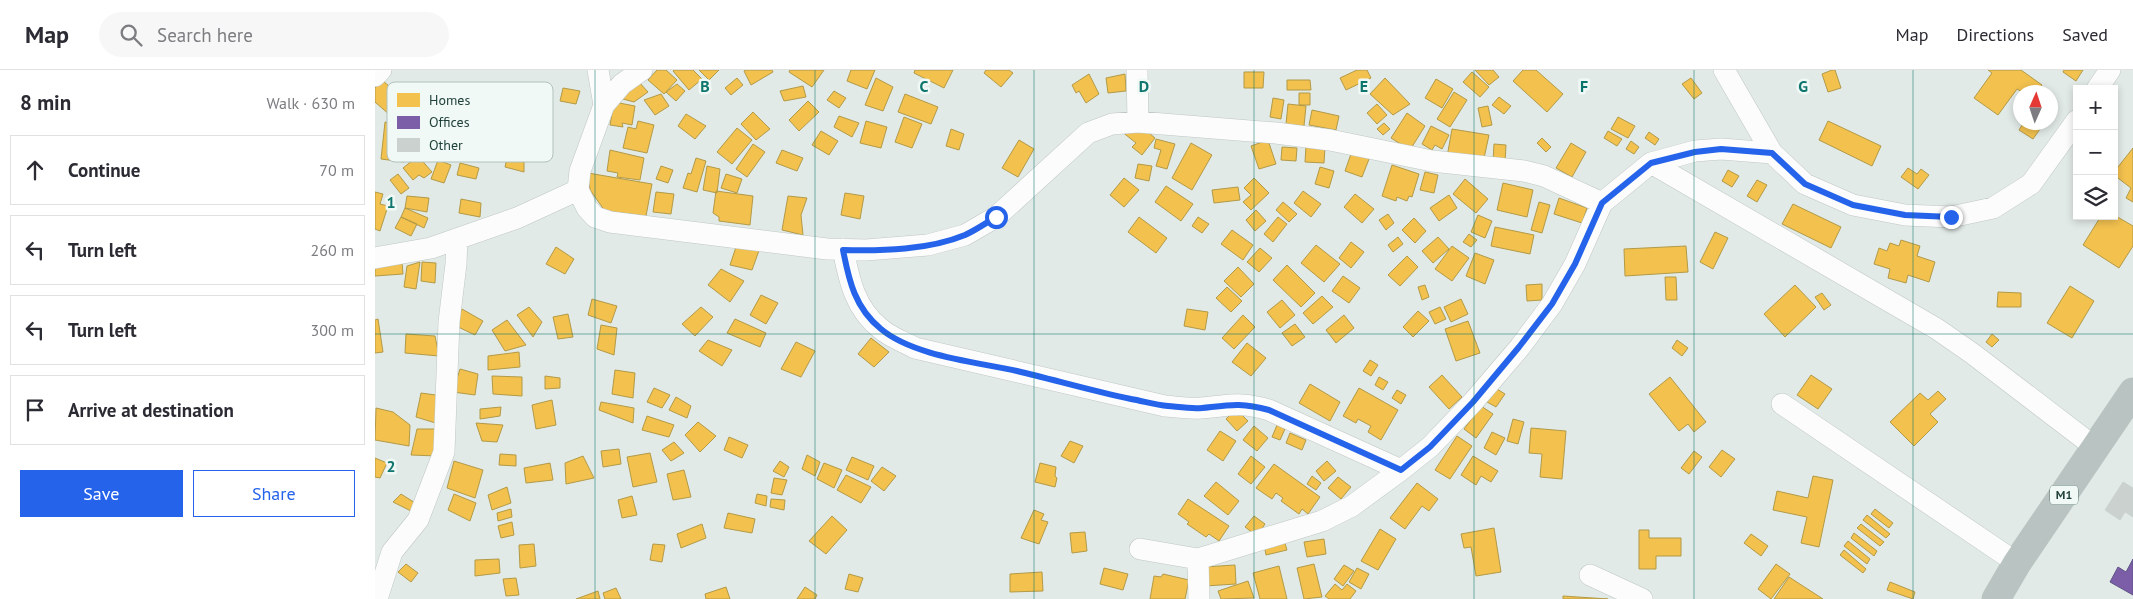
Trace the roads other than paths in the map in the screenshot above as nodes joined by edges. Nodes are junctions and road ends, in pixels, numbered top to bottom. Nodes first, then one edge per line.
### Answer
1 (381, 70) edge
2 (598, 70) edge
3 (642, 70) edge
4 (1137, 70) edge
5 (1724, 70) edge
6 (2110, 70) edge
7 (375, 76) edge
8 (2100, 85) edge
9 (604, 104) junction
10 (1139, 122) junction
11 (2073, 126) edge
12 (1772, 153) junction
13 (1651, 163) junction
14 (578, 190) junction
15 (1602, 203) junction
16 (457, 239) junction
17 (843, 250) junction
18 (375, 258) edge
19 (2133, 392) edge
20 (1782, 404) dead end
21 (2096, 448) junction
22 (1401, 470) junction
23 (1140, 549) dead end
24 (1198, 559) junction
25 (2017, 563) junction
26 (1590, 575) dead end
27 (377, 599) edge
28 (1199, 599) edge
29 (1641, 599) edge
30 (1996, 599) edge

1 - 7 street
2 - 9 street
3 - 9 street
4 - 10 street
5 - 12 street
6 - 8 street
9 - 14 street
10 - 15 street
10 - 17 street
11 - 12 street
12 - 13 street
13 - 15 street
13 - 21 street
14 - 16 street
14 - 17 street
15 - 22 street
16 - 18 street
16 - 27 street
17 - 22 street
19 - 21 highway, M1
20 - 25 street
21 - 25 highway, M1
22 - 24 street
23 - 24 street
24 - 28 street
25 - 30 highway, M1
26 - 29 street

